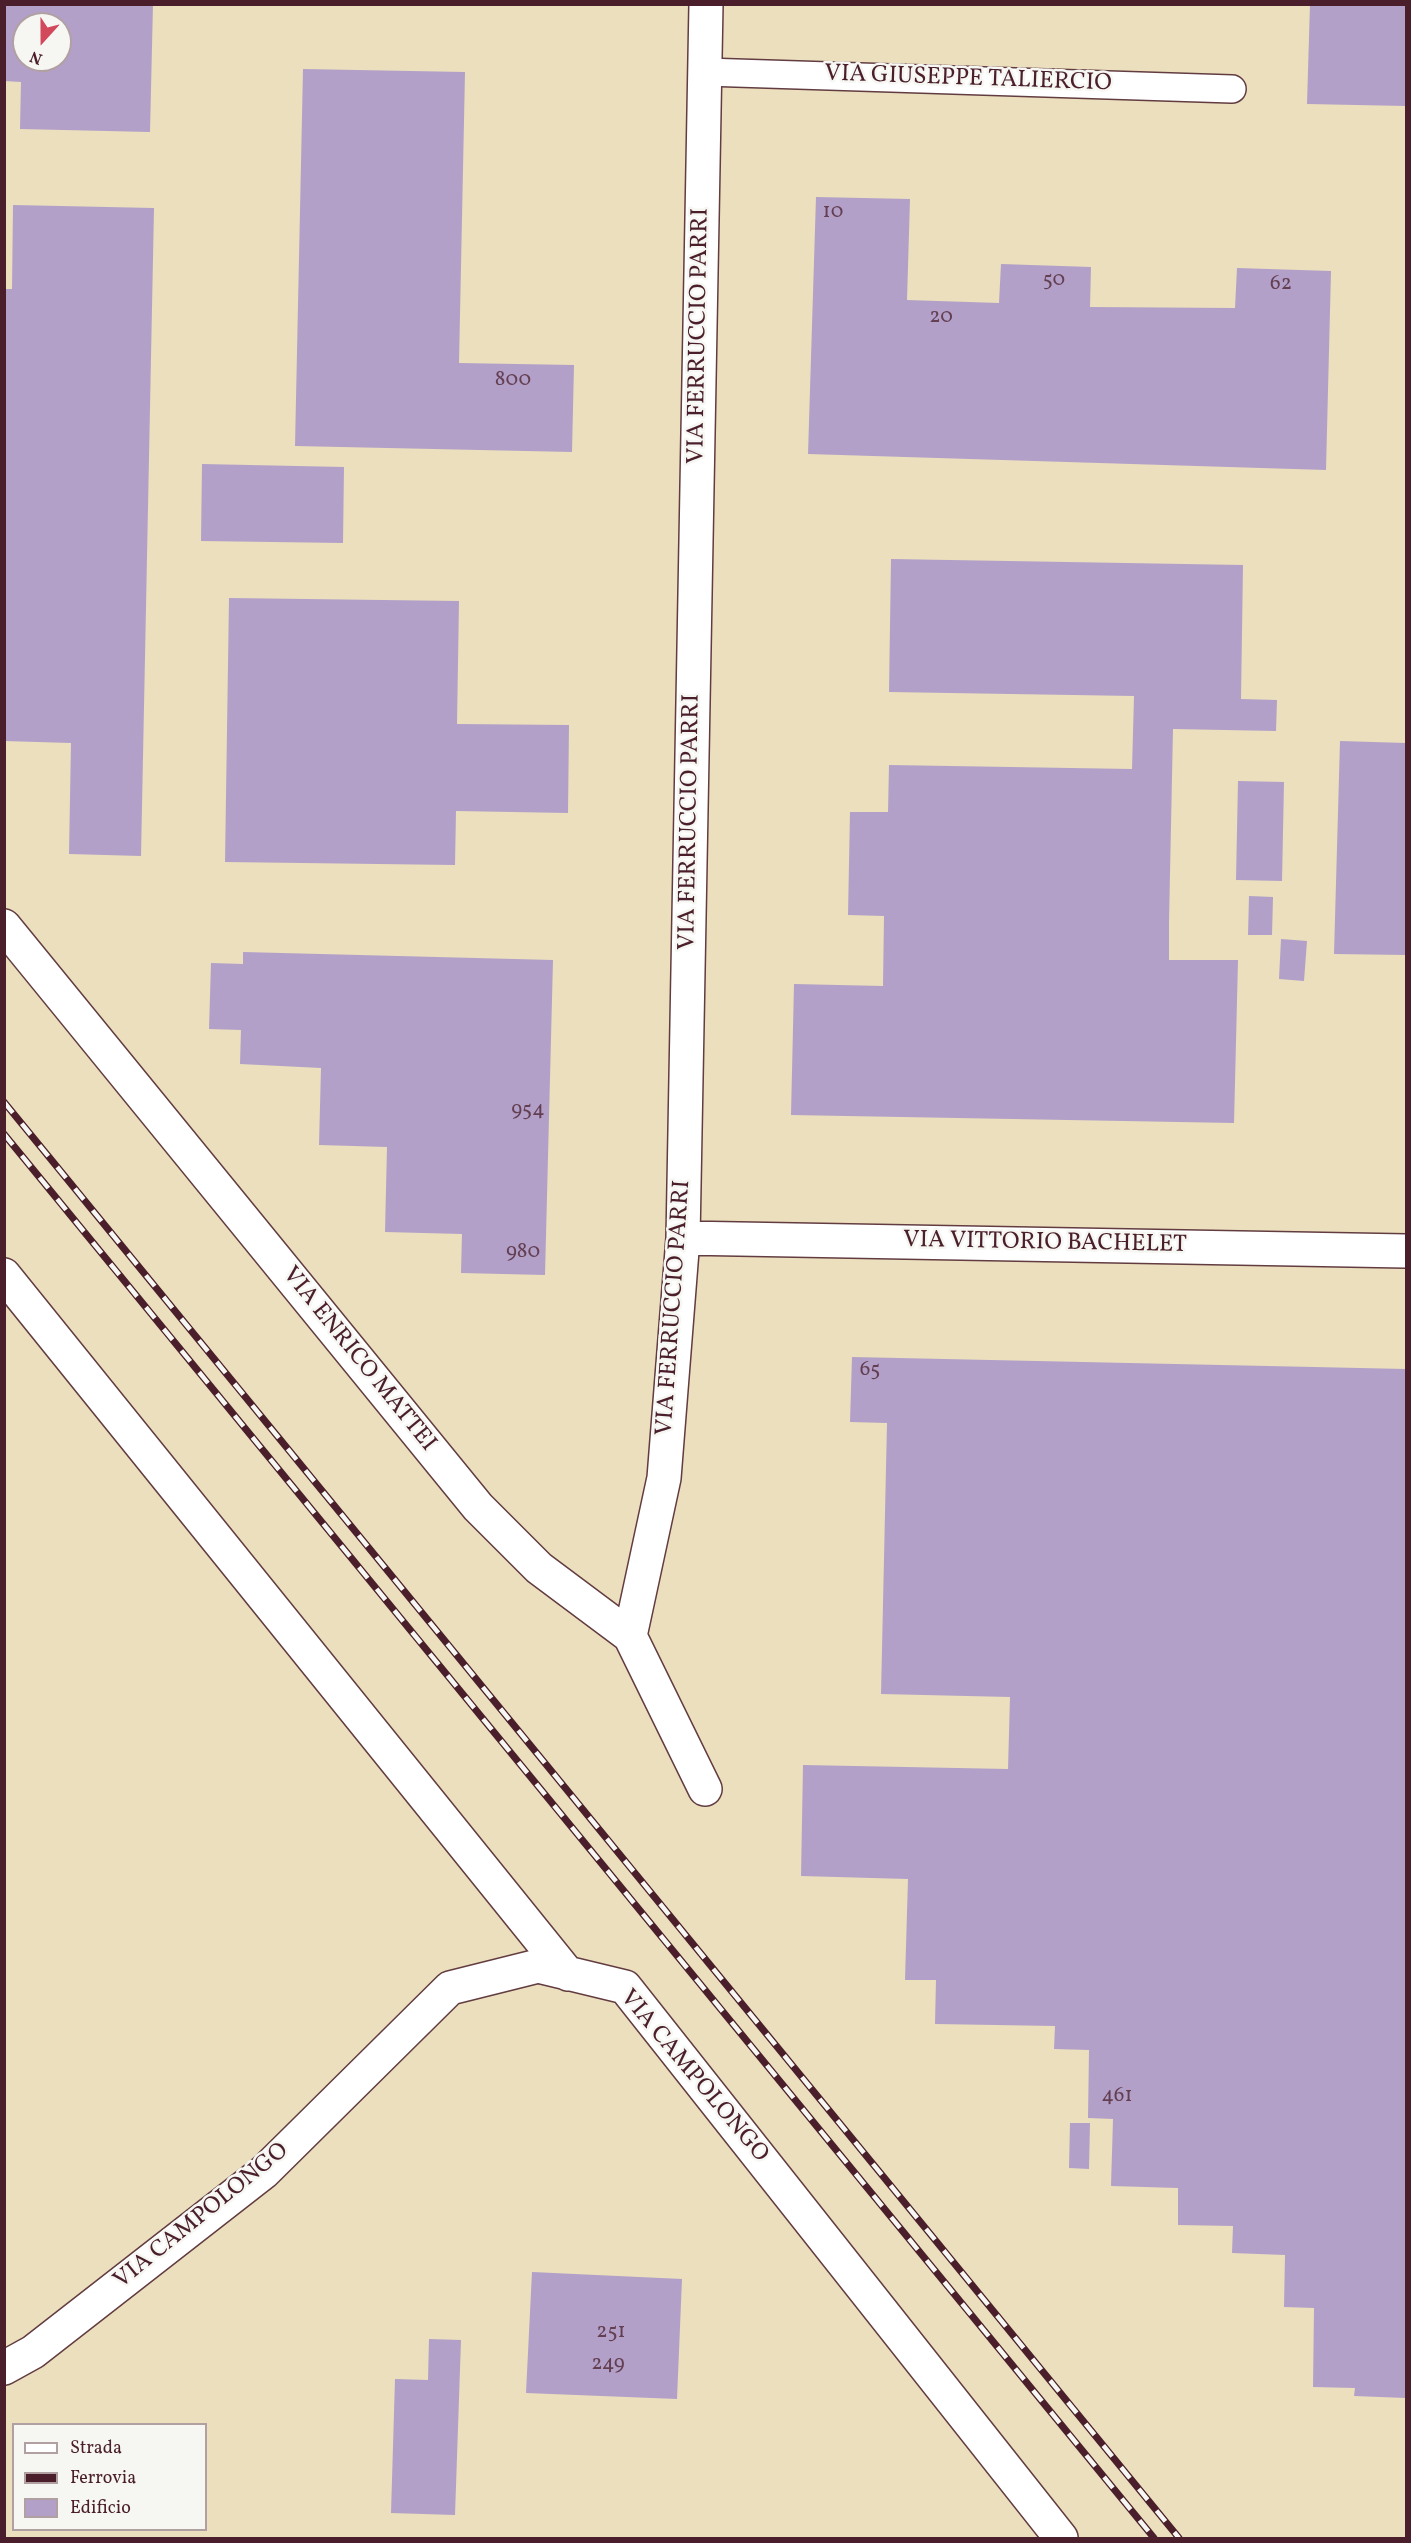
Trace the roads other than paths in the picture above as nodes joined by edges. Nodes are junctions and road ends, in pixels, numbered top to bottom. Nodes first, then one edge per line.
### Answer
1 (706, 4) edge
2 (705, 72) junction
3 (1232, 89) dead end
4 (4, 926) edge
5 (683, 1238) junction
6 (1407, 1251) edge
7 (4, 1275) edge
8 (630, 1636) junction
9 (705, 1789) dead end
10 (568, 1974) junction
11 (4, 2368) edge
12 (1061, 2538) edge

1 - 2 street, VIA FERRUCCIO PARRI
2 - 3 lane, VIA GIUSEPPE TALIERCIO
2 - 5 street, VIA FERRUCCIO PARRI
4 - 8 street, VIA ENRICO MATTEI
5 - 6 street, VIA VITTORIO BACHELET
5 - 8 street, VIA FERRUCCIO PARRI
7 - 10 street
8 - 9 street, VIA ENRICO MATTEI
10 - 11 street, VIA CAMPOLONGO
10 - 12 street, VIA CAMPOLONGO

